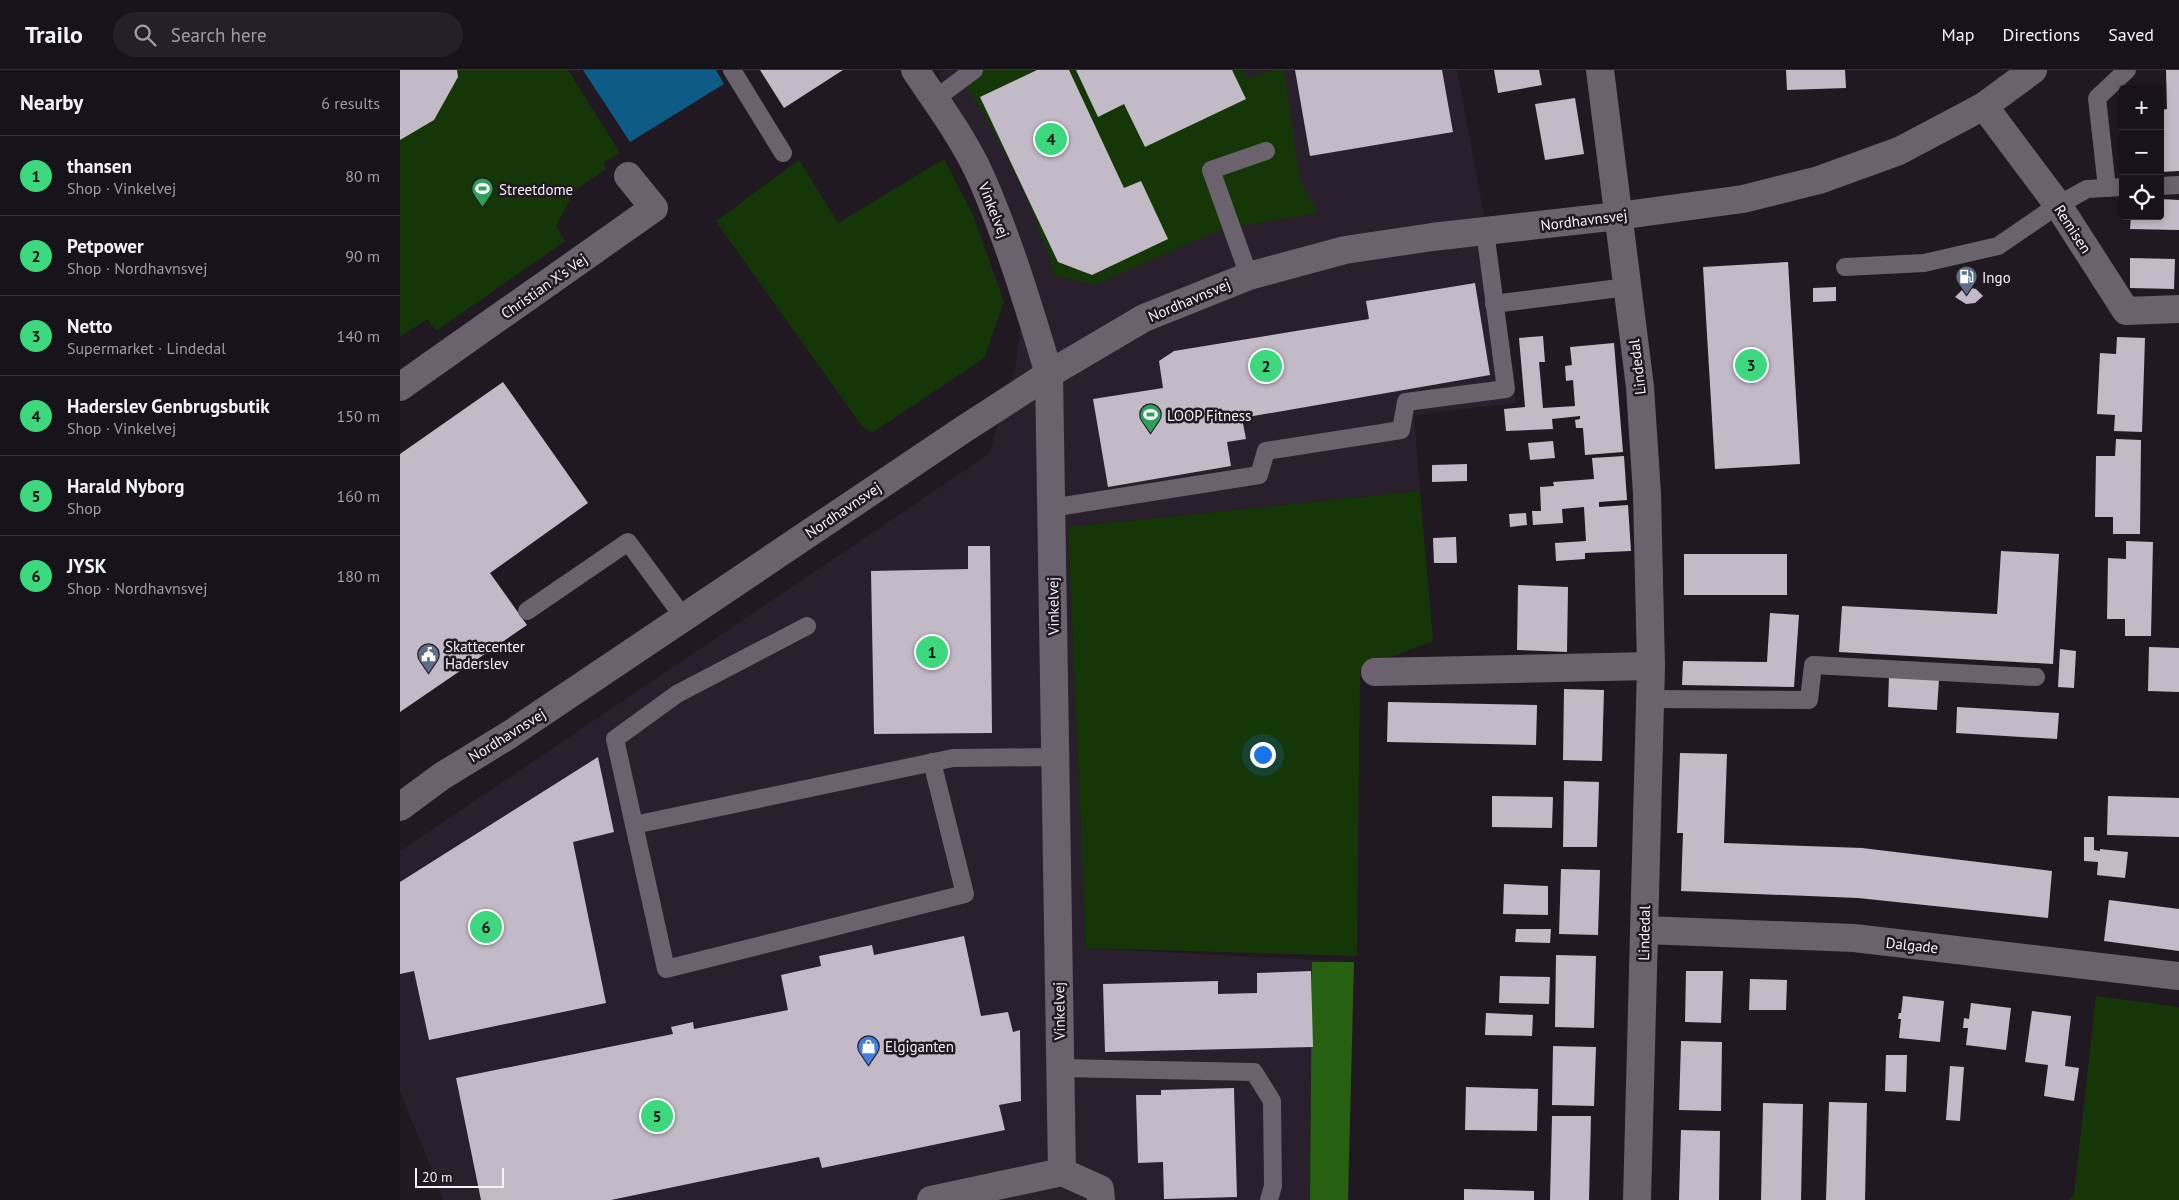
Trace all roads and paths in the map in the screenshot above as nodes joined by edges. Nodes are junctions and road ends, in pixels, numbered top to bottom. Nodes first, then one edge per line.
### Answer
1 (732, 70) edge
2 (915, 70) edge
3 (974, 70) edge
4 (1600, 70) edge
5 (2033, 70) edge
6 (2127, 70) edge
7 (935, 99) junction
8 (1984, 106) junction
9 (1266, 151) dead end
10 (783, 153) dead end
11 (628, 176) dead end
12 (2179, 185) edge
13 (2164, 186) edge
14 (2115, 188) edge
15 (2058, 205) junction
16 (1618, 216) junction
17 (1485, 231) junction
18 (1845, 267) dead end
19 (1249, 276) junction
20 (1627, 286) junction
21 (1494, 304) junction
22 (2179, 310) edge
23 (1049, 374) junction
24 (400, 387) edge
25 (1051, 508) junction
26 (527, 611) dead end
27 (684, 618) junction
28 (807, 626) dead end
29 (1650, 666) junction
30 (1375, 672) dead end
31 (2036, 677) dead end
32 (1650, 699) junction
33 (1055, 757) junction
34 (932, 762) junction
35 (442, 776) junction
36 (400, 789) edge
37 (400, 807) edge
38 (634, 825) junction
39 (1644, 930) junction
40 (2179, 976) edge
41 (1060, 1068) junction
42 (1062, 1172) junction
43 (931, 1200) edge
44 (1101, 1200) edge
45 (1269, 1200) edge
46 (1637, 1200) edge

1 - 10 lane
2 - 7 street, Vinkelvej
3 - 7 lane
4 - 16 street, Lindedal
5 - 8 street, Nordhavnsvej
6 - 14 lane
7 - 23 street, Vinkelvej
8 - 15 street, Remisen
8 - 16 street, Nordhavnsvej
9 - 19 lane
11 - 24 street, Christian X's Vej
12 - 13 lane
14 - 15 lane
15 - 18 lane
15 - 22 street, Remisen
16 - 17 street, Nordhavnsvej
16 - 20 street, Lindedal
17 - 19 street, Nordhavnsvej
17 - 21 lane
19 - 23 street, Nordhavnsvej
20 - 21 lane
20 - 29 street, Lindedal
21 - 25 lane
23 - 25 street, Vinkelvej
23 - 27 street, Nordhavnsvej
25 - 33 street, Vinkelvej
26 - 27 lane
27 - 35 street, Nordhavnsvej
28 - 38 lane
29 - 30 street
29 - 32 street, Lindedal
31 - 32 lane
32 - 39 street, Lindedal
33 - 34 lane
33 - 41 street, Vinkelvej
34 - 38 lane
34 - 38 lane
35 - 36 street, Nordhavnsvej
35 - 37 street, Nordhavnsvej
39 - 40 street, Dalgade
39 - 46 street, Lindedal
41 - 42 street, Vinkelvej
41 - 45 lane
42 - 43 street
42 - 44 street

